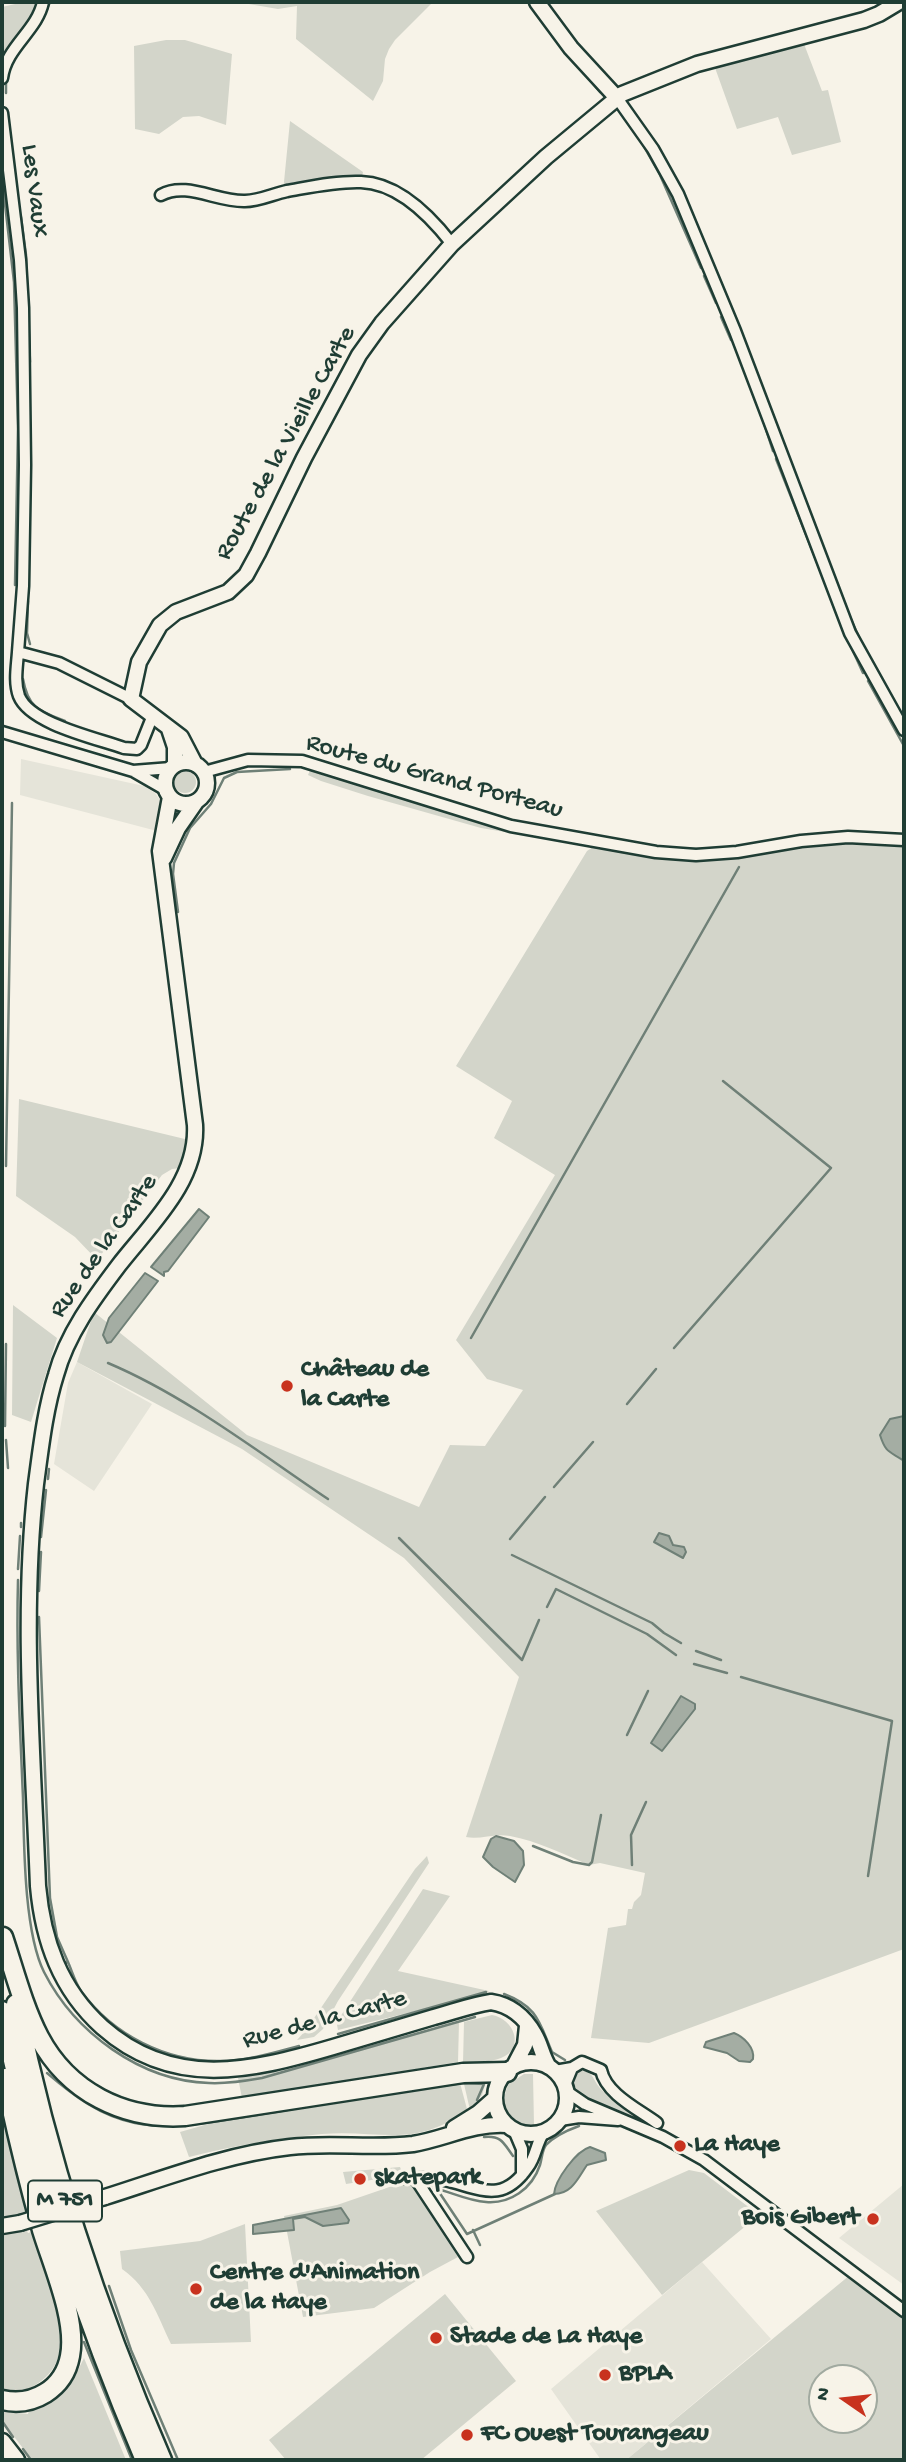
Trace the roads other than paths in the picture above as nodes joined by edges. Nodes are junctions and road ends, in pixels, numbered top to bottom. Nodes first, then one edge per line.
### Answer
1 (43, 2) edge
2 (537, 2) edge
3 (899, 2) edge
4 (2, 78) edge
5 (617, 98) junction
6 (2, 113) edge
7 (161, 195) dead end
8 (452, 244) junction
9 (18, 652) junction
10 (131, 699) junction
11 (153, 715) junction
12 (169, 729) junction
13 (904, 730) edge
14 (4, 732) edge
15 (173, 766) junction
16 (200, 768) junction
17 (133, 771) junction
18 (168, 793) junction
19 (196, 802) junction
20 (904, 840) edge
21 (162, 863) junction
22 (2, 1934) edge
23 (2, 2011) edge
24 (527, 2026) junction
25 (2, 2054) edge
26 (572, 2068) junction
27 (510, 2069) junction
28 (552, 2069) junction
29 (565, 2088) junction
30 (495, 2098) junction
31 (560, 2120) junction
32 (618, 2120) junction
33 (657, 2123) dead end
34 (510, 2127) junction
35 (544, 2132) junction
36 (442, 2135) junction
37 (522, 2175) junction
38 (2, 2226) edge
39 (467, 2258) dead end
40 (904, 2311) edge
41 (2, 2400) edge
42 (2, 2442) edge
43 (16, 2460) edge
44 (145, 2460) edge
45 (162, 2460) edge

1 - 4 street
2 - 5 street
3 - 5 street, Route de la Vieille Carte
5 - 8 street, Route de la Vieille Carte
5 - 13 street
6 - 9 street, Les Vaux
7 - 8 street
8 - 10 street, Route de la Vieille Carte
9 - 10 street
9 - 11 street, Les Vaux
10 - 11 street
11 - 12 street
12 - 15 street
12 - 16 street
14 - 17 street
15 - 16 street
15 - 17 street
15 - 18 street
16 - 19 street
16 - 20 street, Route du Grand Porteau
17 - 18 street
18 - 19 street
18 - 21 street, Rue de la Carte
19 - 21 street
21 - 24 street, Rue de la Carte
22 - 27 highway
22 - 45 highway, M 751
23 - 44 highway, M 751
24 - 27 street
24 - 28 street, Rue de la Carte
25 - 41 highway
26 - 28 street
26 - 29 street
26 - 33 street
27 - 28 street
27 - 30 street
28 - 29 street
29 - 31 street
29 - 32 street
30 - 34 street
30 - 36 street
31 - 32 street
31 - 35 street
32 - 40 street
34 - 35 street
34 - 36 street
34 - 37 street
35 - 37 street
36 - 38 street, bridge
37 - 39 street
42 - 43 main road

